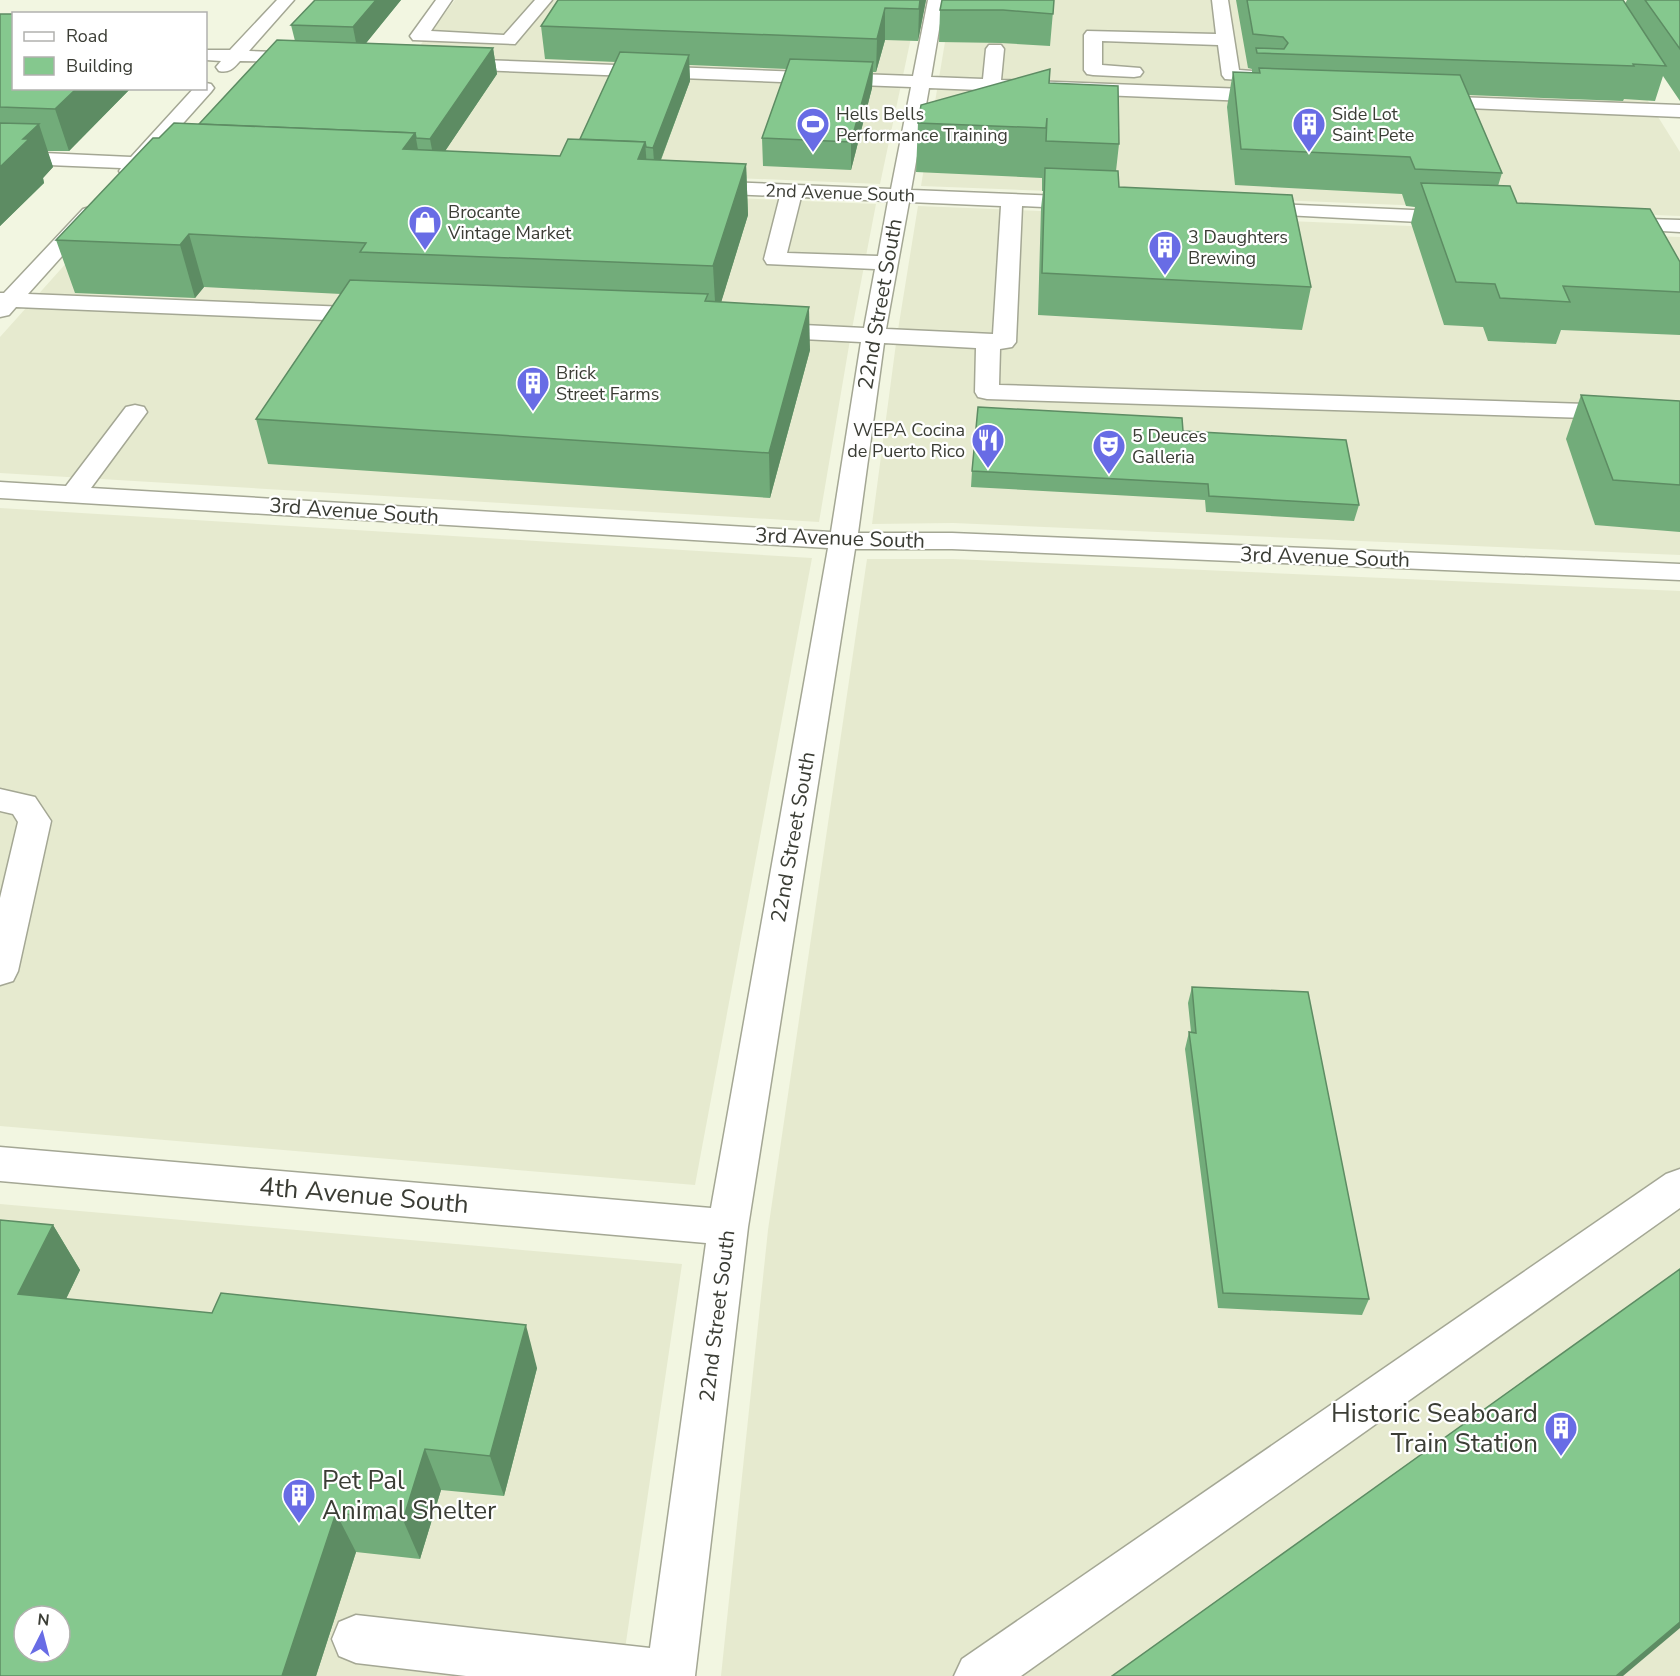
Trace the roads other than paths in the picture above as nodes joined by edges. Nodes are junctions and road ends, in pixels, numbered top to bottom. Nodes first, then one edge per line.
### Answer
1 (286, 0) edge
2 (444, 0) edge
3 (544, 0) edge
4 (936, 0) edge
5 (1220, 0) edge
6 (1225, 39) junction
7 (995, 49) edge
8 (207, 54) edge
9 (235, 56) junction
10 (327, 59) edge
11 (433, 63) edge
12 (1150, 72) dead end
13 (1208, 75) dead end
14 (1231, 75) junction
15 (1287, 78) edge
16 (1104, 80) junction
17 (920, 82) junction
18 (991, 85) junction
19 (207, 86) edge
20 (203, 90) edge
21 (1661, 92) edge
22 (1293, 96) edge
23 (1410, 101) edge
24 (1678, 115) edge
25 (0, 157) edge
26 (136, 163) junction
27 (196, 165) edge
28 (685, 186) edge
29 (792, 190) junction
30 (899, 195) junction
31 (1012, 200) junction
32 (1108, 204) edge
33 (1227, 208) edge
34 (1477, 218) edge
35 (1597, 223) edge
36 (1680, 226) edge
37 (886, 263) junction
38 (3, 304) edge
39 (397, 316) edge
40 (740, 329) edge
41 (874, 334) junction
42 (996, 341) junction
43 (135, 412) dead end
44 (1680, 414) edge
45 (0, 490) edge
46 (73, 494) junction
47 (843, 541) junction
48 (1680, 572) edge
49 (0, 800) edge
50 (0, 971) edge
51 (0, 1164) edge
52 (1680, 1186) edge
53 (728, 1227) junction
54 (356, 1639) dead end
55 (670, 1675) edge
56 (979, 1676) edge

1 - 9 street
2 - 3 street
4 - 17 street, 22nd Street South
5 - 6 street
6 - 14 street
6 - 16 street
7 - 18 street
8 - 9 street
9 - 10 street
9 - 19 street
11 - 17 street
12 - 16 street
13 - 14 street
14 - 15 street
16 - 18 street
16 - 22 street
17 - 18 street
17 - 30 street, 22nd Street South
20 - 26 street
21 - 24 street
23 - 24 street
25 - 26 street
26 - 27 street
26 - 38 street
28 - 29 street, 2nd Avenue South
29 - 30 street, 2nd Avenue South
29 - 37 street
30 - 31 street, 2nd Avenue South
30 - 37 street, 22nd Street South
31 - 32 street, 2nd Avenue South
31 - 42 street
33 - 34 street
35 - 36 street
37 - 41 street, 22nd Street South
38 - 39 street
40 - 41 street
41 - 42 street
41 - 47 street, 22nd Street South
42 - 44 street
43 - 46 street
45 - 46 street, 3rd Avenue South
46 - 47 street, 3rd Avenue South
47 - 48 street, 3rd Avenue South
47 - 53 street, 22nd Street South
49 - 50 street
51 - 53 street, 4th Avenue South
52 - 56 street
53 - 55 street, 22nd Street South
54 - 55 street

